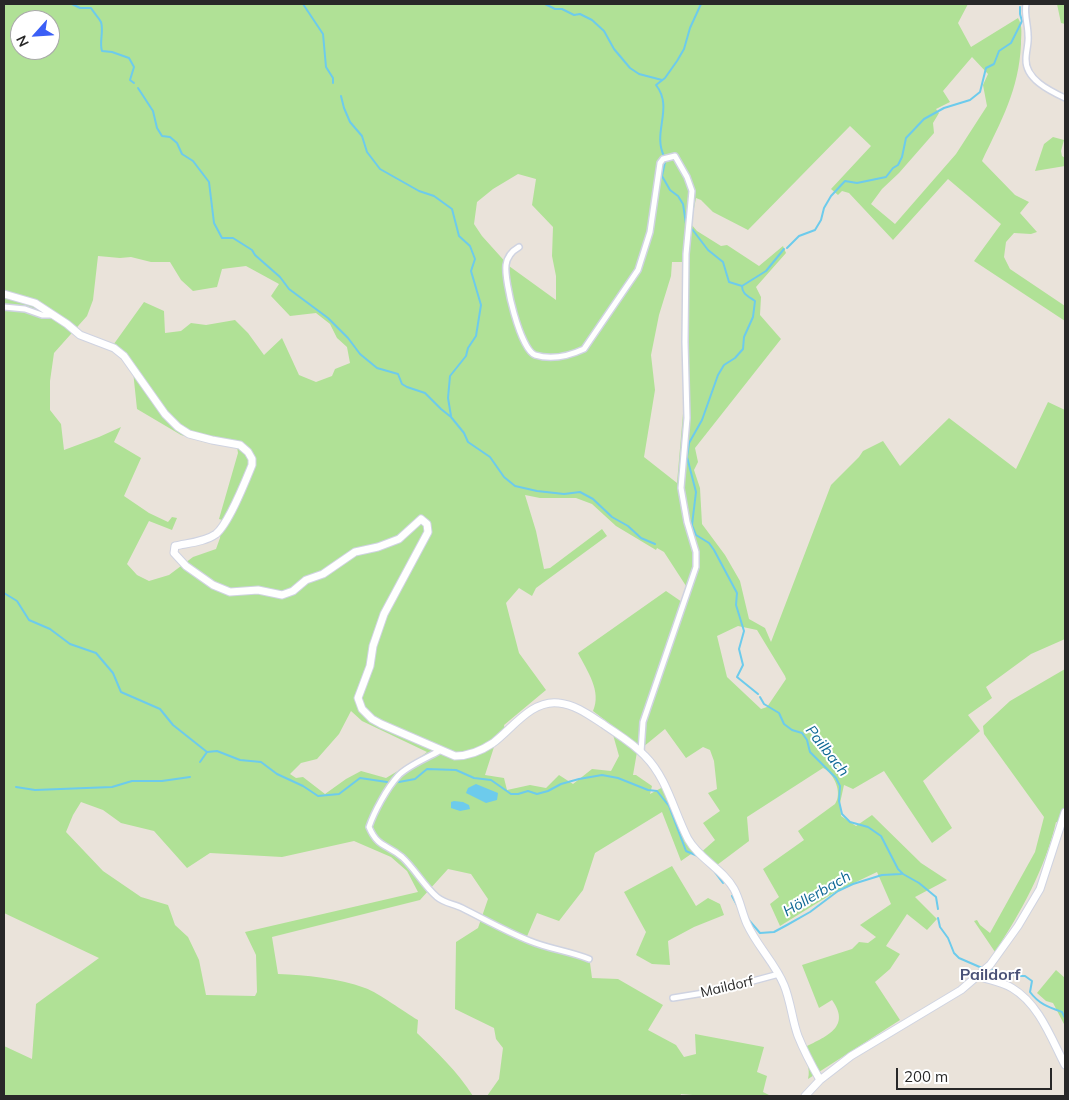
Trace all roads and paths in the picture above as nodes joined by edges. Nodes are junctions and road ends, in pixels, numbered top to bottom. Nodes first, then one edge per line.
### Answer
1 (1026, 4) edge
2 (1065, 98) edge
3 (519, 247) dead end
4 (4, 294) edge
5 (4, 307) edge
6 (53, 315) junction
7 (439, 751) junction
8 (641, 752) junction
9 (1065, 812) edge
10 (588, 959) dead end
11 (779, 974) junction
12 (978, 976) junction
13 (673, 998) dead end
14 (1065, 1065) edge
15 (820, 1080) junction
16 (805, 1096) edge

1 - 2 street
3 - 8 street
4 - 6 street
5 - 6 street
6 - 7 street
7 - 8 street
7 - 10 street
8 - 11 street
9 - 12 street
11 - 13 street, Maildorf
11 - 15 street
12 - 14 street
12 - 15 street
15 - 16 street

